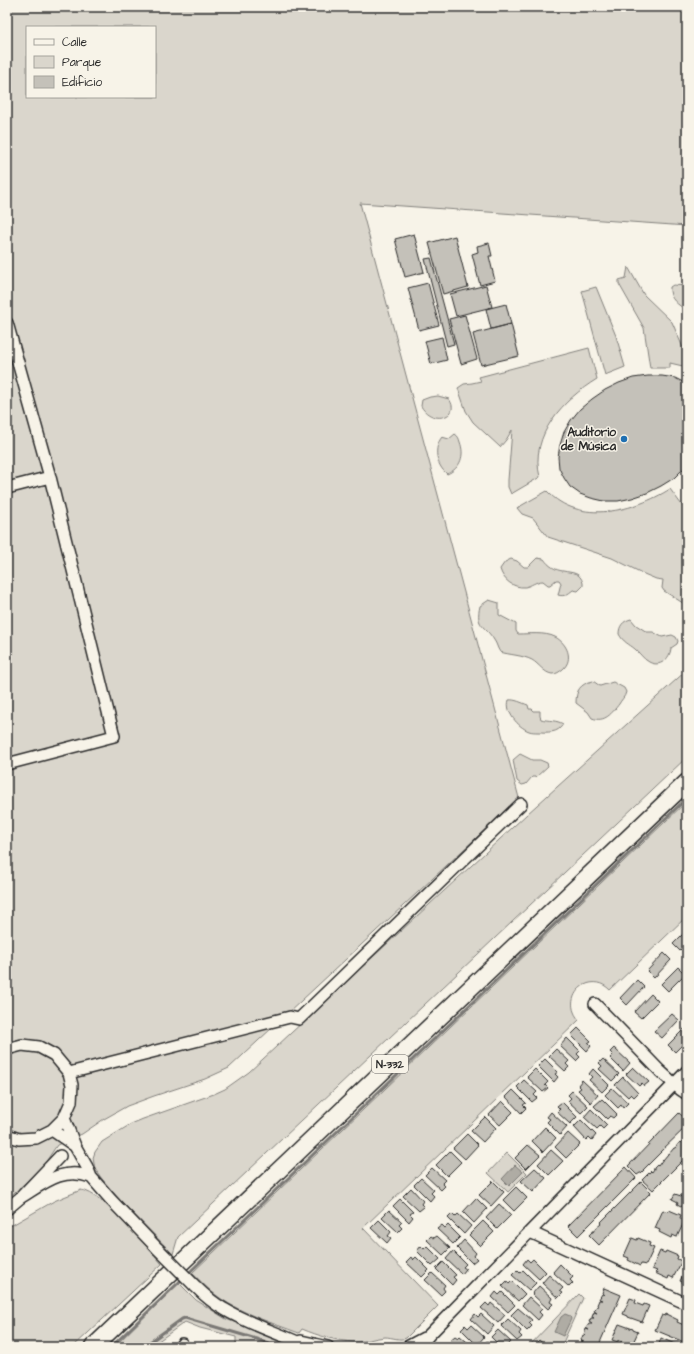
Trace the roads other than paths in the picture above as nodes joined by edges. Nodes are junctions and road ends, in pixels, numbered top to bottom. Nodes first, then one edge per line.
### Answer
1 (7, 323) edge
2 (50, 477) junction
3 (7, 488) edge
4 (7, 764) edge
5 (687, 782) edge
6 (521, 804) dead end
7 (595, 1004) dead end
8 (7, 1048) edge
9 (687, 1071) edge
10 (69, 1073) junction
11 (674, 1084) junction
12 (687, 1094) edge
13 (64, 1118) junction
14 (52, 1130) junction
15 (7, 1135) edge
16 (75, 1146) junction
17 (65, 1174) junction
18 (91, 1177) junction
19 (20, 1198) junction
20 (7, 1209) edge
21 (530, 1232) junction
22 (687, 1304) edge
23 (428, 1336) junction
24 (291, 1338) junction
25 (93, 1347) edge
26 (308, 1347) edge
27 (328, 1347) edge
28 (407, 1347) edge
29 (419, 1347) edge

1 - 2 street
2 - 3 street
2 - 4 street
5 - 25 highway, N-332
6 - 10 street
7 - 11 street
8 - 10 street
9 - 11 street
10 - 13 street
11 - 12 street
11 - 21 street
13 - 14 street
13 - 16 street
14 - 15 street
14 - 16 street
16 - 18 street
17 - 18 street
17 - 19 street
17 - 19 street
18 - 24 street, bridge
19 - 20 street
21 - 22 street
21 - 23 street
23 - 28 street
23 - 29 street
24 - 26 street
24 - 27 street

